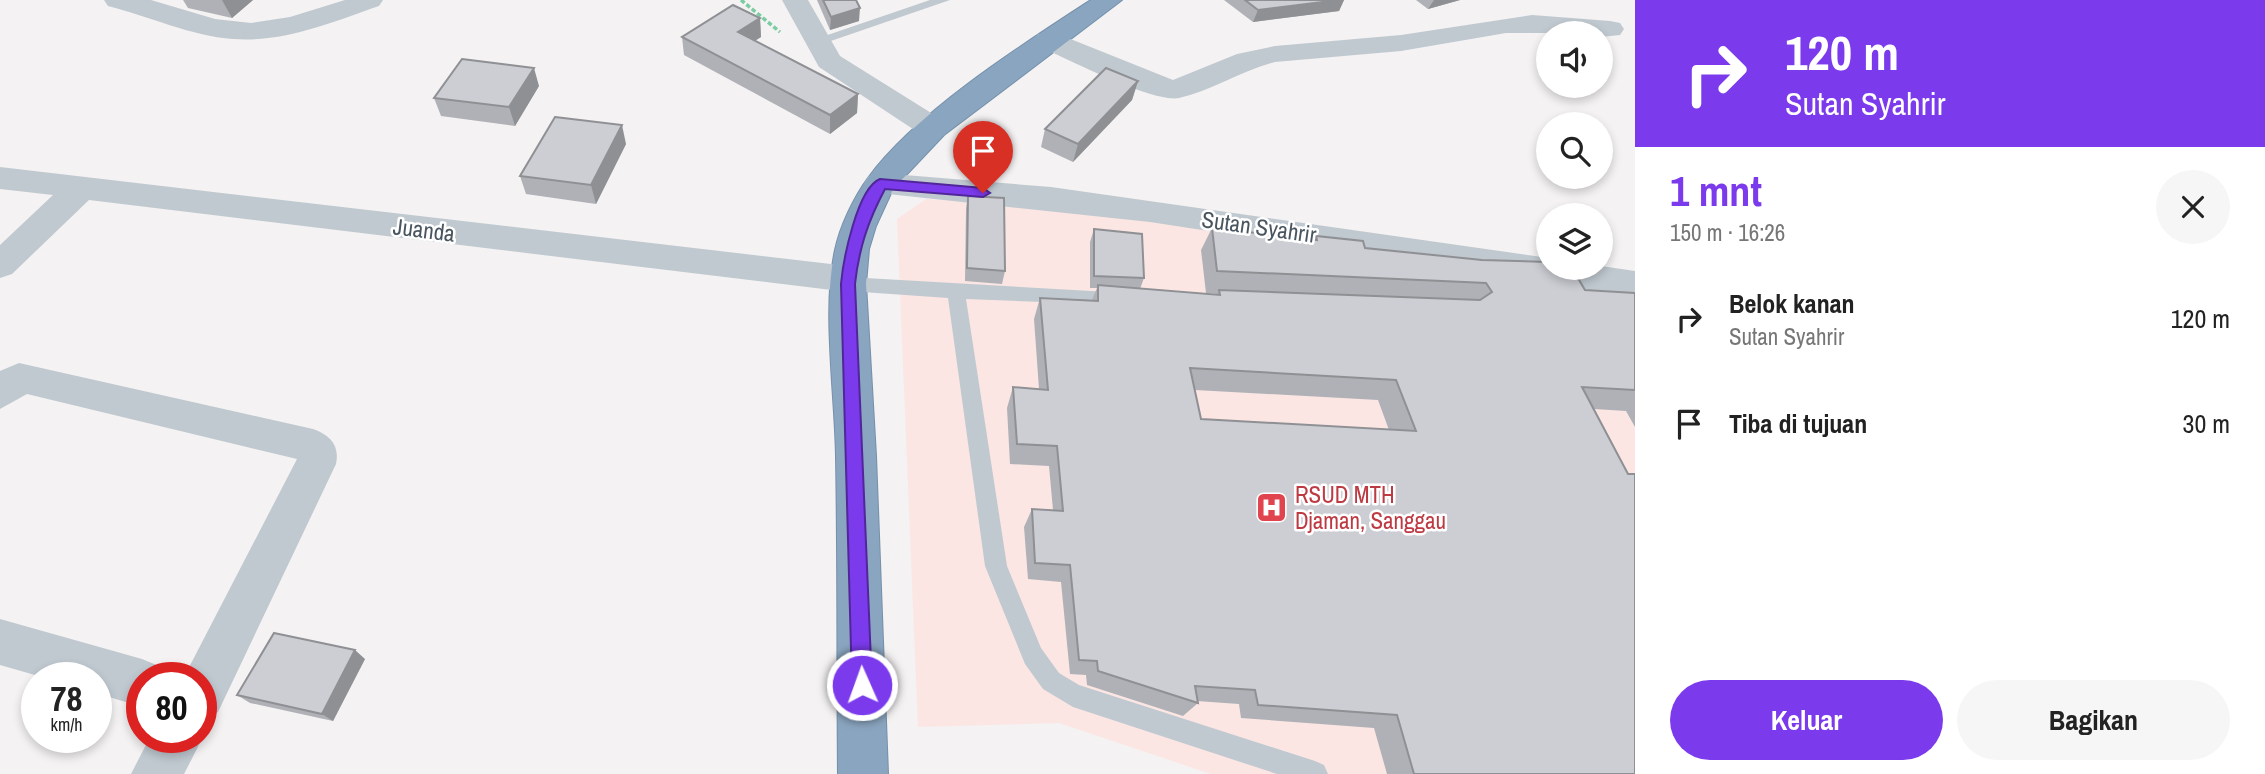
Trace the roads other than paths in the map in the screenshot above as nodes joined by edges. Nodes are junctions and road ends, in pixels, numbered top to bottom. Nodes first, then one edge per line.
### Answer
1 (117, 0) edge
2 (370, 0) edge
3 (795, 0) edge
4 (943, 0) edge
5 (1109, 0) edge
6 (1557, 0) edge
7 (337, 6) edge
8 (1594, 21) edge
9 (1536, 23) edge
10 (1613, 32) edge
11 (820, 40) junction
12 (1048, 40) junction
13 (1635, 44) edge
14 (933, 128) junction
15 (0, 178) edge
16 (880, 184) junction
17 (81, 188) junction
18 (0, 265) edge
19 (848, 282) junction
20 (1635, 284) edge
21 (956, 292) junction
22 (1134, 299) edge
23 (0, 393) edge
24 (0, 642) edge
25 (217, 663) edge
26 (126, 678) edge
27 (168, 753) edge
28 (156, 774) edge
29 (863, 774) edge
30 (1315, 774) edge

1 - 7 street
2 - 7 street
3 - 11 street
4 - 11 lane
5 - 12 highway
6 - 8 street
9 - 12 street
10 - 13 street
11 - 14 street
12 - 14 highway
14 - 16 highway
15 - 17 street, Juanda
16 - 19 highway
16 - 20 street, Sutan Syahrir
17 - 18 street
17 - 19 street, Juanda
19 - 21 lane
19 - 29 highway
21 - 22 lane
21 - 30 lane
23 - 25 street
24 - 26 street
27 - 28 street

